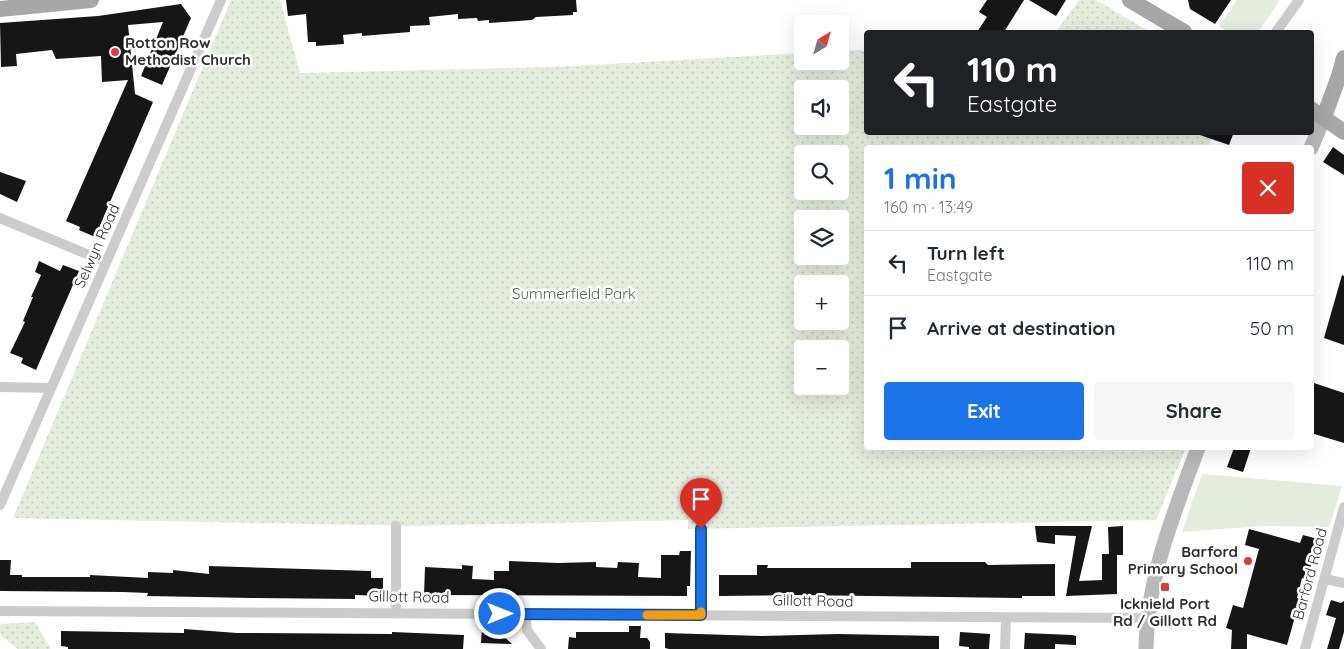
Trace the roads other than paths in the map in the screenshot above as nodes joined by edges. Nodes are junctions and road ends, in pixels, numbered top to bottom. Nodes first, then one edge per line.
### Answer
1 (91, 0) edge
2 (222, 0) edge
3 (1130, 0) edge
4 (1299, 0) edge
5 (0, 8) edge
6 (1181, 30) edge
7 (1277, 30) edge
8 (1344, 58) edge
9 (1317, 113) edge
10 (1314, 130) edge
11 (1344, 132) edge
12 (0, 218) edge
13 (106, 262) junction
14 (0, 386) edge
15 (52, 388) junction
16 (1197, 450) edge
17 (0, 505) edge
18 (1344, 507) edge
19 (396, 526) dead end
20 (701, 529) dead end
21 (1324, 579) junction
22 (1344, 583) edge
23 (0, 611) edge
24 (396, 612) junction
25 (524, 614) junction
26 (701, 615) junction
27 (1006, 618) junction
28 (1147, 618) junction
29 (540, 649) edge
30 (1005, 649) edge
31 (1146, 649) edge
32 (1305, 649) edge

1 - 5 main road
2 - 13 street, Selwyn Road
3 - 6 main road
4 - 7 street
8 - 9 main road
9 - 10 main road
9 - 11 main road
12 - 13 street
13 - 15 street, Selwyn Road
14 - 15 street
15 - 17 street, Selwyn Road
16 - 28 main road
18 - 21 street, Barford Road
19 - 24 street
20 - 26 street
21 - 22 street
21 - 32 street, Barford Road
23 - 24 street, Gillott Road
24 - 25 street, Gillott Road
25 - 26 street, Gillott Road
25 - 29 street
26 - 27 street, Gillott Road
27 - 28 street, Gillott Road
27 - 30 street
28 - 31 main road

